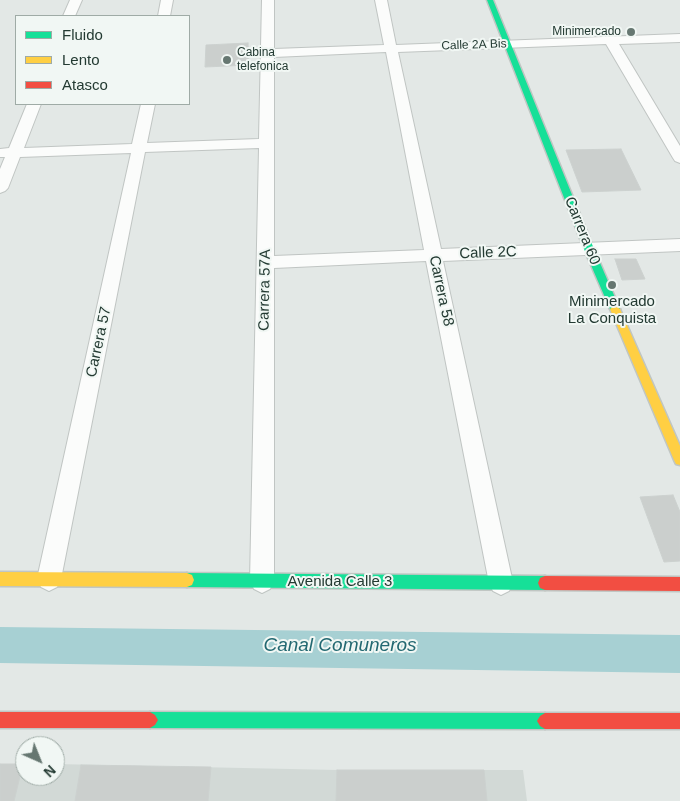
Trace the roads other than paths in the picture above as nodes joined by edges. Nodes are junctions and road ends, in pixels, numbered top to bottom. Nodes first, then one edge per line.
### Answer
1 (76, 0) edge
2 (167, 0) edge
3 (268, 0) edge
4 (381, 0) edge
5 (490, 0) edge
6 (70, 15) edge
7 (164, 15) edge
8 (680, 38) edge
9 (610, 40) junction
10 (507, 44) junction
11 (391, 48) junction
12 (268, 52) junction
13 (33, 105) edge
14 (148, 105) edge
15 (267, 144) junction
16 (140, 148) junction
17 (7, 152) edge
18 (680, 158) edge
19 (0, 188) edge
20 (680, 245) edge
21 (589, 248) junction
22 (433, 255) junction
23 (265, 262) junction
24 (680, 460) edge
25 (0, 579) edge
26 (49, 579) junction
27 (262, 581) junction
28 (501, 583) junction
29 (680, 584) edge
30 (0, 720) edge
31 (680, 721) edge

1 - 6 street
2 - 7 street
3 - 12 street, Carrera 57A
4 - 11 street, Carrera 58
5 - 10 main road, Carrera 60
8 - 9 street, Calle 2A Bis
9 - 10 street, Calle 2A Bis
9 - 18 street
10 - 11 street, Calle 2A Bis
10 - 21 main road, Carrera 60
11 - 12 street, Calle 2A Bis
11 - 22 street, Carrera 58
12 - 15 street, Carrera 57A
13 - 17 street
14 - 16 street, Carrera 57
15 - 16 street
15 - 23 street, Carrera 57A
16 - 17 street
16 - 26 street, Carrera 57
17 - 19 street
20 - 21 street, Calle 2C
21 - 22 street, Calle 2C
21 - 24 main road, Carrera 60
22 - 23 street, Calle 2C
22 - 28 street, Carrera 58
23 - 27 street, Carrera 57A
25 - 26 main road, Avenida Calle 3
26 - 27 main road, Avenida Calle 3
27 - 28 main road, Avenida Calle 3
28 - 29 main road, Avenida Calle 3
30 - 31 main road

